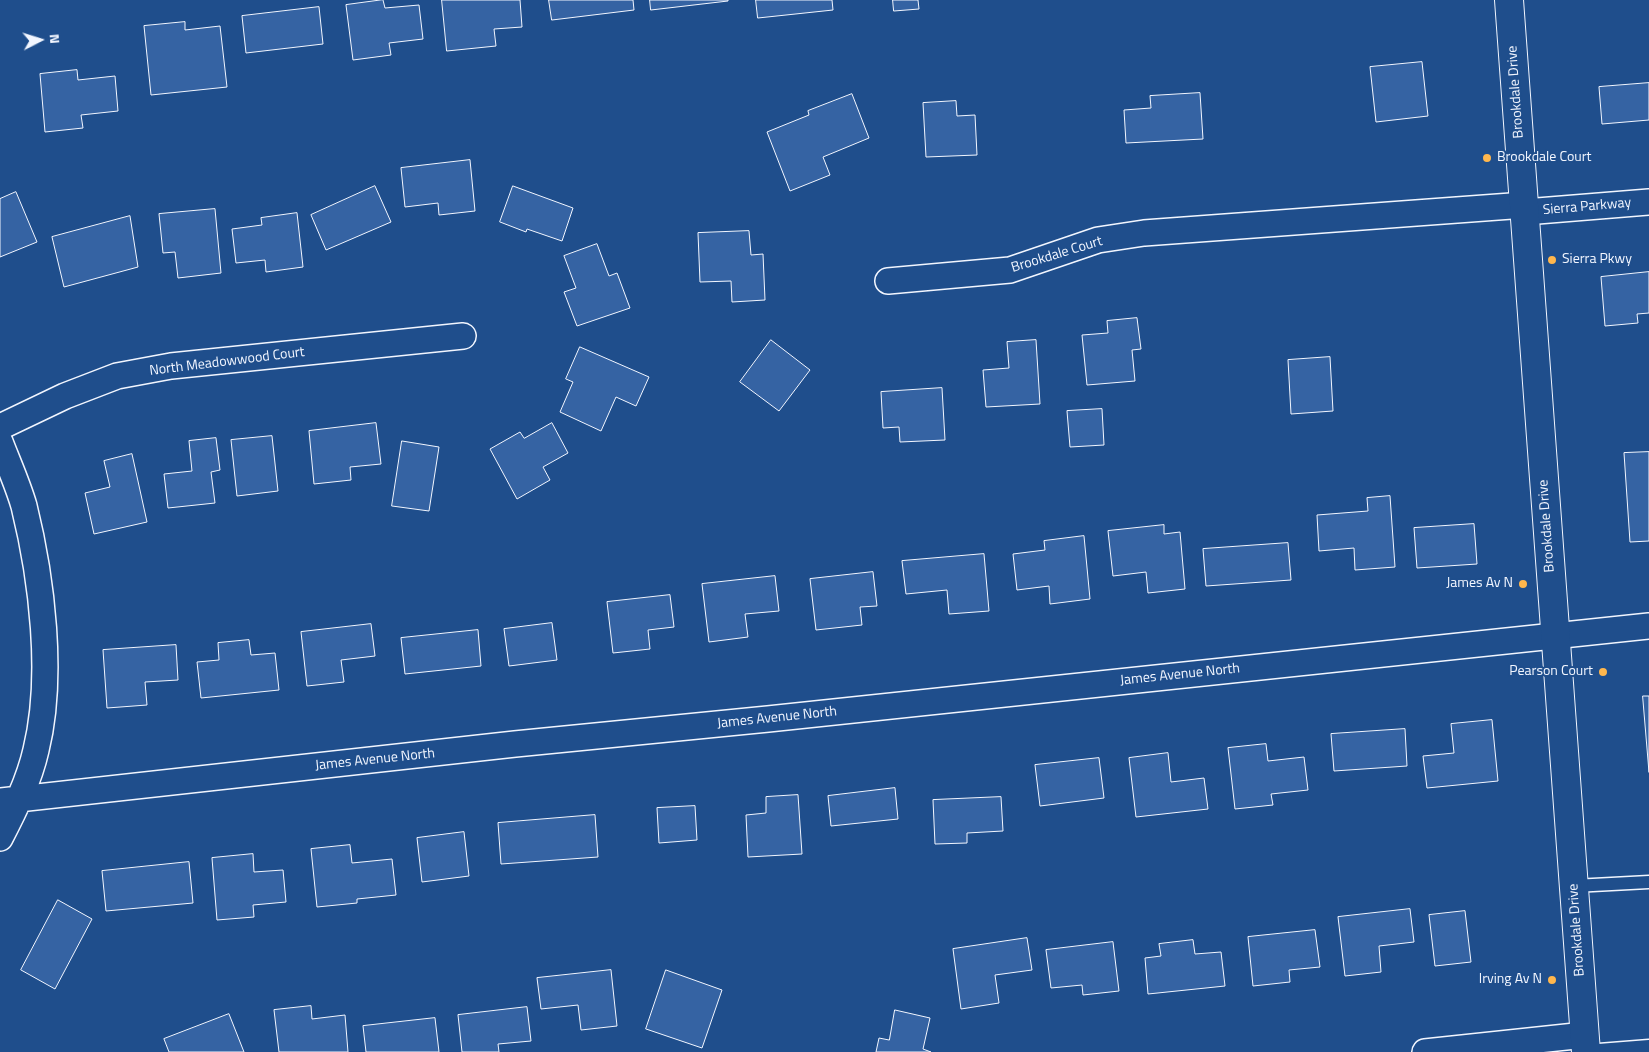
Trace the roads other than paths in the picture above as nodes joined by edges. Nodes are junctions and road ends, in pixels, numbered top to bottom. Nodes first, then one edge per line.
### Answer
1 (1509, 0) edge
2 (1649, 202) edge
3 (1525, 209) junction
4 (888, 281) dead end
5 (464, 336) dead end
6 (0, 427) edge
7 (0, 442) edge
8 (1649, 626) edge
9 (1555, 635) junction
10 (9, 801) edge
11 (0, 838) edge
12 (1649, 882) edge
13 (1574, 886) junction
14 (1586, 1046) edge
15 (1649, 1046) edge
16 (1424, 1052) edge

1 - 3 street, Brookdale Drive
2 - 3 street, Sierra Parkway
3 - 4 street, Brookdale Court
3 - 9 street, Brookdale Drive
5 - 6 street, North Meadowwood Court
7 - 10 street
8 - 9 street
9 - 10 street, James Avenue North
9 - 13 street, Brookdale Drive
10 - 11 street
12 - 13 lane
13 - 14 street, Brookdale Drive
14 - 15 lane
14 - 16 street

